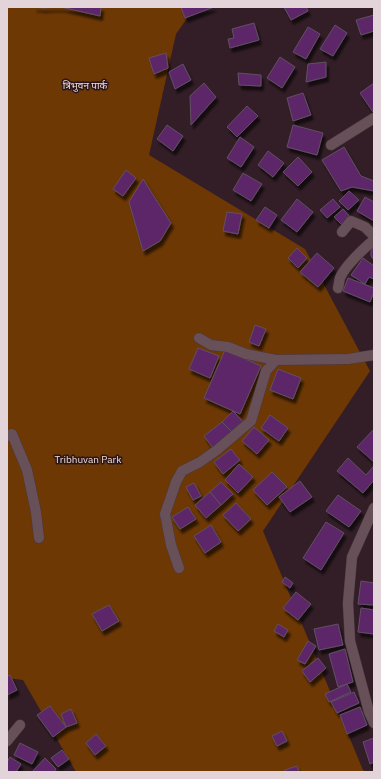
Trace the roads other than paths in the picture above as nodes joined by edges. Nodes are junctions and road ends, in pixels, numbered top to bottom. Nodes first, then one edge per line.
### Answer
1 (374, 118) edge
2 (331, 145) dead end
3 (342, 232) dead end
4 (374, 236) edge
5 (374, 240) edge
6 (338, 288) dead end
7 (199, 338) dead end
8 (374, 356) edge
9 (276, 360) junction
10 (7, 436) edge
11 (374, 508) edge
12 (39, 538) dead end
13 (179, 568) dead end
14 (374, 723) edge
15 (20, 725) dead end
16 (7, 741) edge

1 - 2 street
3 - 4 street
5 - 6 street
7 - 9 street
8 - 9 street
9 - 13 street
10 - 12 street
11 - 14 street
15 - 16 street

